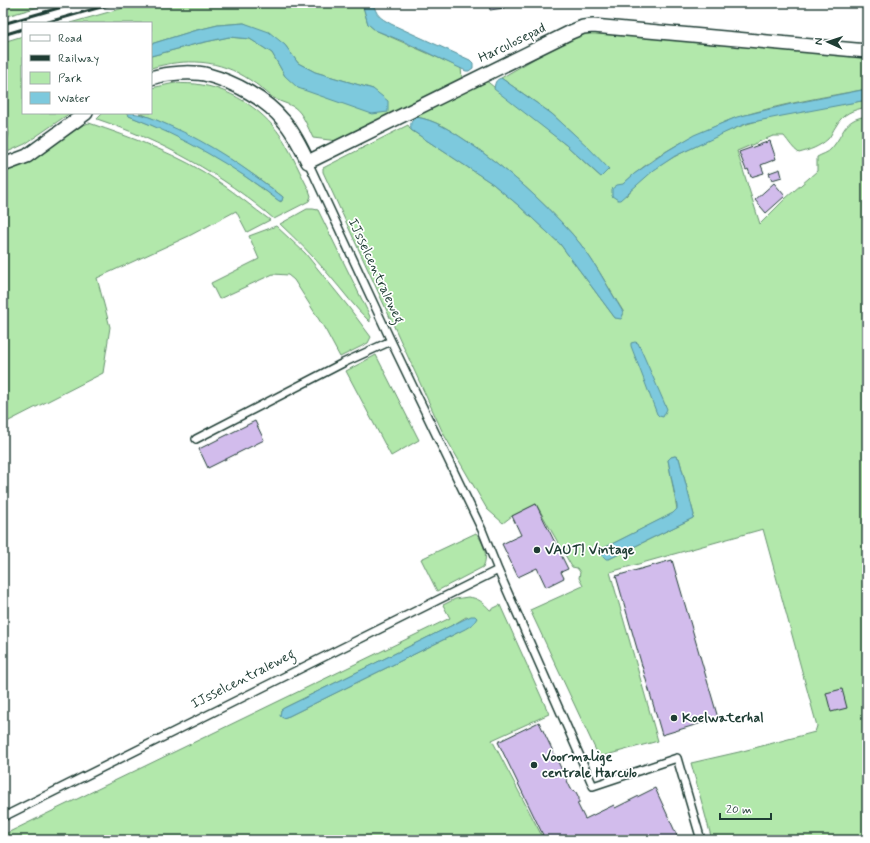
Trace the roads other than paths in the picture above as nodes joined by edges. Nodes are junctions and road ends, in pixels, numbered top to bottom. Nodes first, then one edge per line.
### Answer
1 (867, 51) edge
2 (152, 78) edge
3 (85, 114) edge
4 (308, 162) junction
5 (3, 165) edge
6 (391, 342) junction
7 (196, 439) dead end
8 (498, 570) junction
9 (3, 816) edge
10 (702, 840) edge

1 - 4 street, Harculosepad
2 - 4 street, IJsselcentraleweg
3 - 5 street
4 - 6 lane, IJsselcentraleweg
6 - 7 lane
6 - 8 lane, IJsselcentraleweg
8 - 9 lane, IJsselcentraleweg
8 - 10 lane, IJsselcentraleweg

